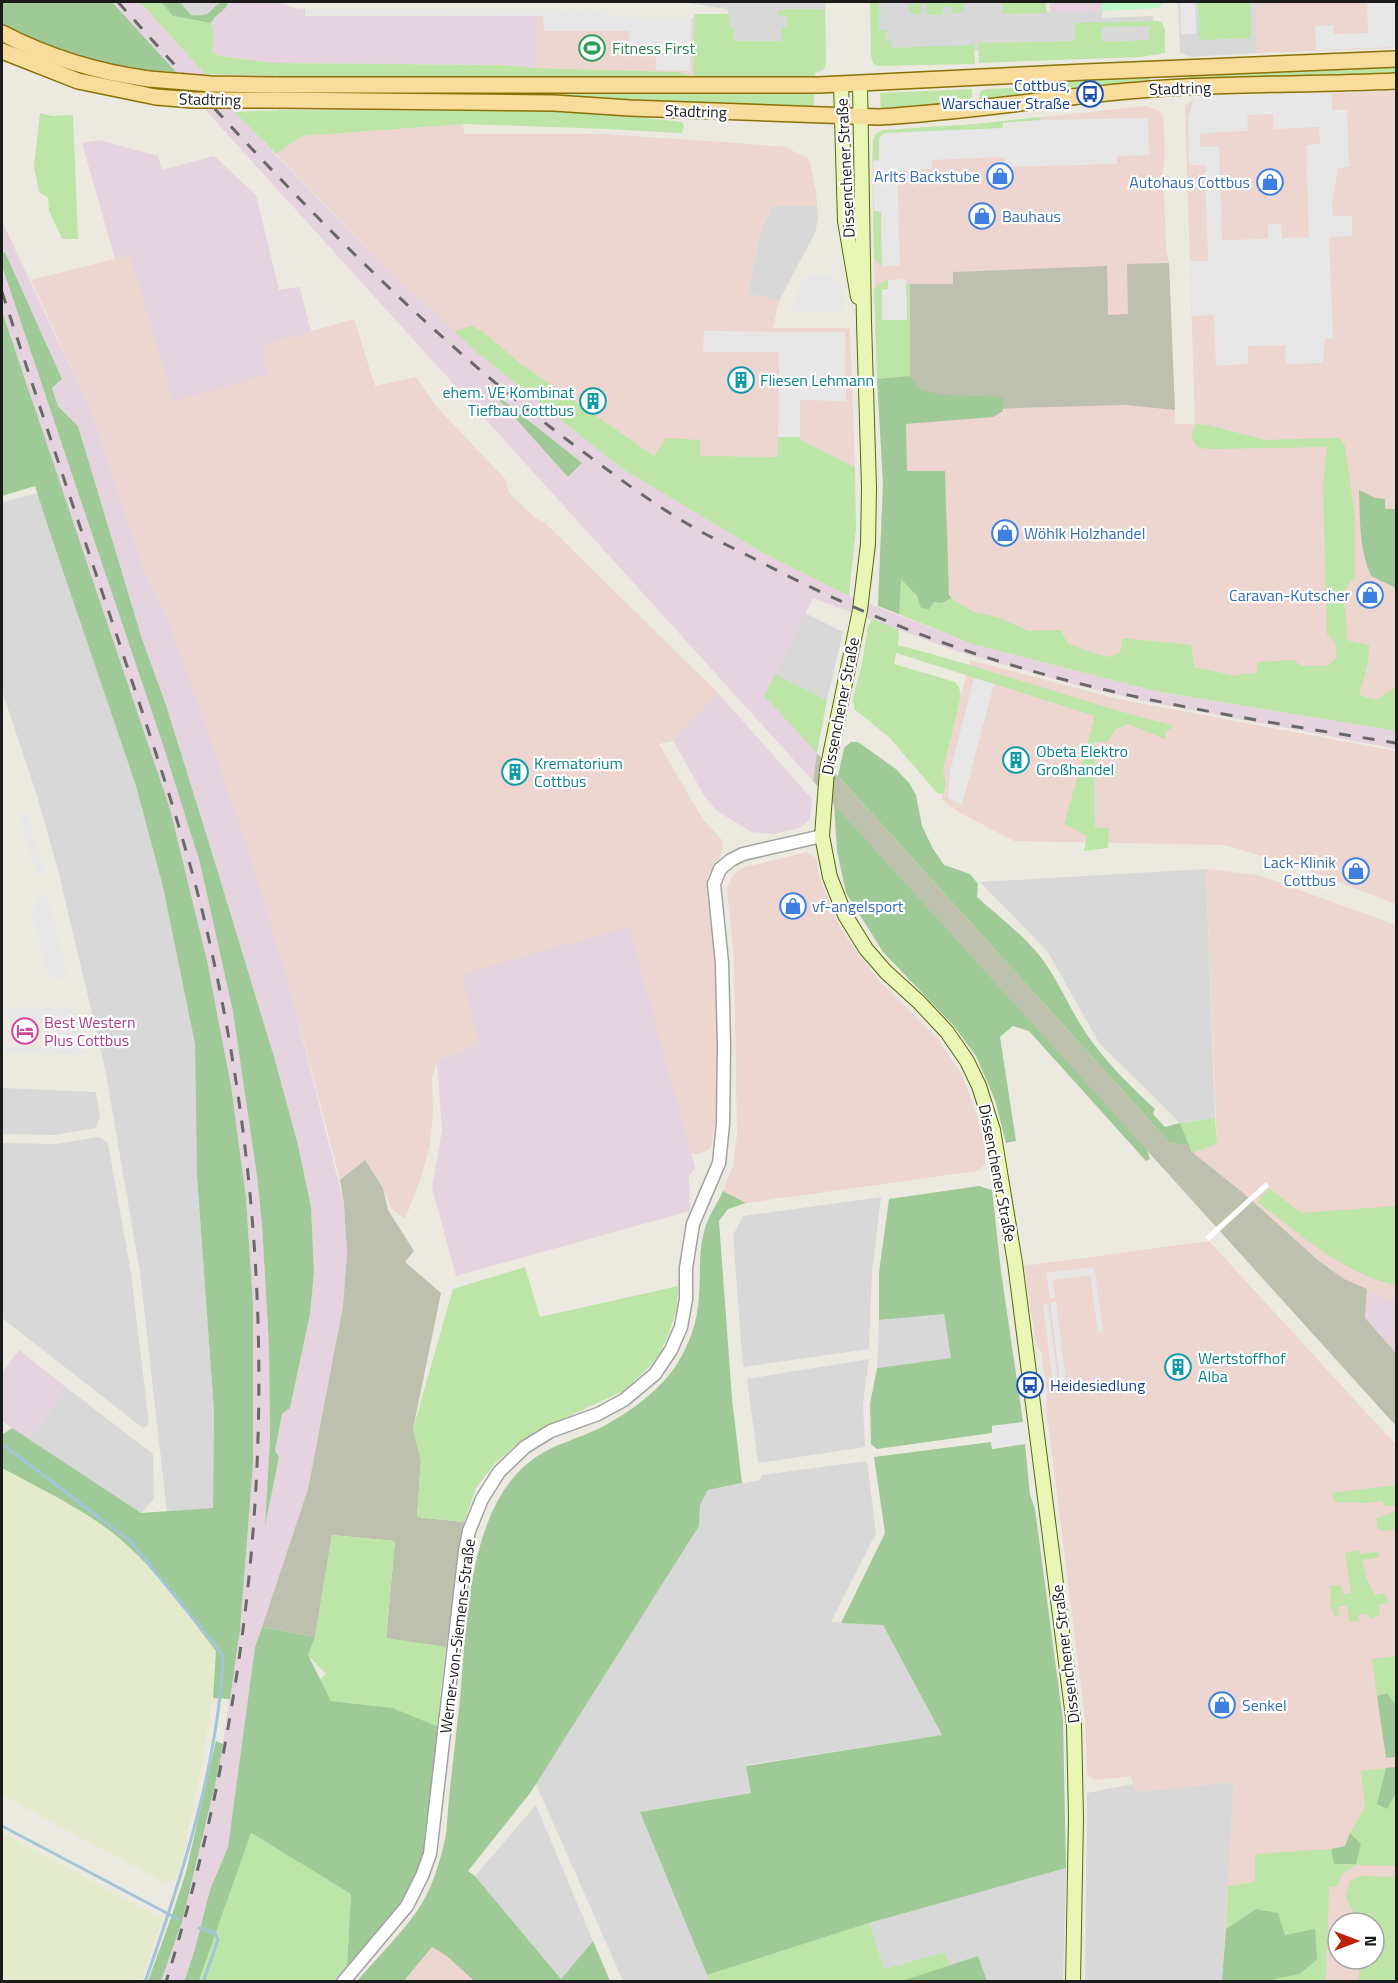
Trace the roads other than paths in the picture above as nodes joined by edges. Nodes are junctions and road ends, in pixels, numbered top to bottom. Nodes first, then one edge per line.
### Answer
1 (2, 33) edge
2 (2, 51) edge
3 (1396, 59) edge
4 (1396, 81) edge
5 (841, 84) junction
6 (860, 84) junction
7 (275, 93) junction
8 (843, 117) junction
9 (861, 117) junction
10 (864, 322) junction
11 (822, 836) junction
12 (343, 1982) edge
13 (1072, 1982) edge

1 - 7 main road, Stadtring, bridge
2 - 7 main road, Stadtring, bridge
3 - 6 main road, Stadtring
4 - 9 main road, Stadtring
5 - 6 main road, Stadtring
5 - 7 main road, Stadtring
5 - 8 main road, Dissenchener Straße
6 - 9 main road, Dissenchener Straße
7 - 8 main road, Stadtring
8 - 9 main road, Stadtring
8 - 10 main road, Dissenchener Straße
9 - 10 main road, Dissenchener Straße
10 - 11 main road, Dissenchener Straße
11 - 12 street, Werner-von-Siemens-Straße
11 - 13 main road, Dissenchener Straße

